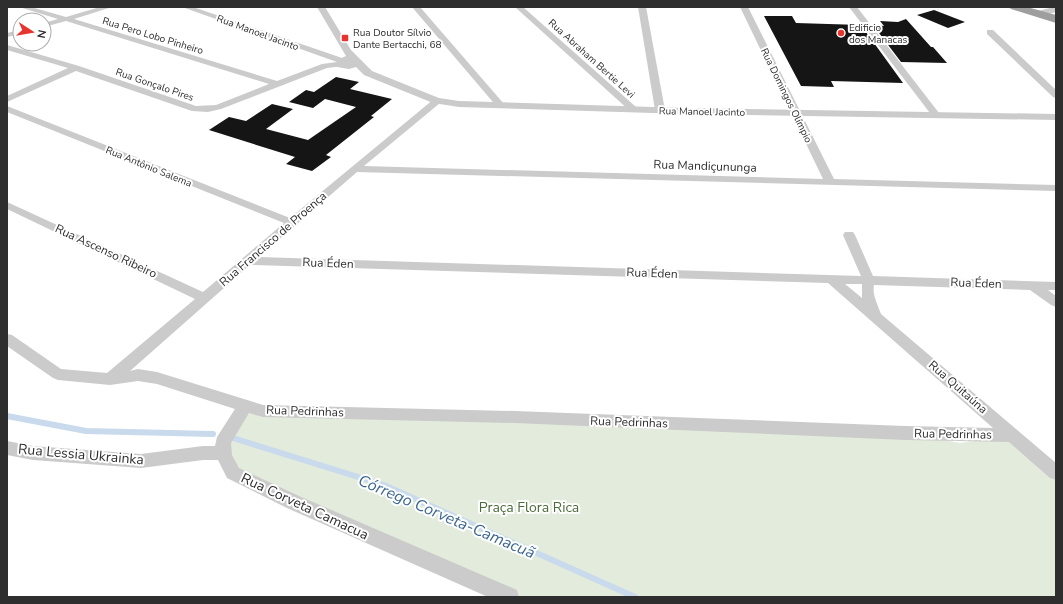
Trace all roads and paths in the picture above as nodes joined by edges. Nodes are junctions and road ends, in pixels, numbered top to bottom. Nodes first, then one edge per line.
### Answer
1 (23, 7) edge
2 (108, 7) edge
3 (186, 7) edge
4 (322, 7) edge
5 (416, 7) edge
6 (519, 7) edge
7 (642, 7) edge
8 (744, 7) edge
9 (853, 7) edge
10 (1015, 7) edge
11 (212, 10) dead end
12 (1048, 12) edge
13 (204, 13) junction
14 (66, 19) junction
15 (52, 23) edge
16 (990, 32) dead end
17 (7, 47) edge
18 (343, 60) junction
19 (356, 61) junction
20 (76, 68) junction
21 (277, 84) junction
22 (1056, 95) edge
23 (7, 99) edge
24 (437, 101) junction
25 (501, 106) junction
26 (7, 109) edge
27 (634, 109) junction
28 (660, 110) junction
29 (796, 112) junction
30 (936, 115) junction
31 (1056, 117) edge
32 (354, 169) junction
33 (830, 182) junction
34 (1056, 188) edge
35 (7, 205) edge
36 (291, 222) junction
37 (849, 235) dead end
38 (248, 261) junction
39 (830, 278) junction
40 (869, 280) junction
41 (1032, 285) junction
42 (1056, 286) edge
43 (205, 298) junction
44 (1056, 302) edge
45 (877, 318) junction
46 (7, 339) edge
47 (110, 379) junction
48 (245, 406) junction
49 (1013, 435) junction
50 (7, 448) edge
51 (224, 449) junction
52 (1056, 473) edge
53 (510, 597) edge

1 - 14 street, Rua Pero Lobo Pinheiro
2 - 14 street
3 - 13 street, Rua Manoel Jacinto
4 - 18 street, Rua Manoel Jacinto
5 - 25 street
6 - 27 street, Rua Abraham Bertie Levi
7 - 28 street
8 - 29 street, Rua Domingos Olímpio
9 - 30 street
10 - 12 highway
11 - 13 street
13 - 18 street, Rua Manoel Jacinto
14 - 15 street
14 - 21 street, Rua Pero Lobo Pinheiro
16 - 22 street
17 - 20 street, Rua Gonçalo Pires
18 - 19 street, Rua Manoel Jacinto
18 - 19 street
18 - 21 street, Rua Gonçalo Pires
19 - 24 street, Rua Manoel Jacinto
20 - 21 street, Rua Gonçalo Pires
20 - 23 street
24 - 25 street, Rua Manoel Jacinto
24 - 32 street, Rua Francisco de Proença
25 - 27 street, Rua Manoel Jacinto
26 - 36 street, Rua Antônio Salema
27 - 28 street, Rua Manoel Jacinto
28 - 29 street, Rua Manoel Jacinto
29 - 30 street, Rua Manoel Jacinto
29 - 33 street, Rua Domingos Olímpio
30 - 31 street, Rua Manoel Jacinto
32 - 33 street, Rua Mandiçununga
32 - 36 street, Rua Francisco de Proença
33 - 34 street, Rua Mandiçununga
35 - 43 street, Rua Ascenso Ribeiro
36 - 38 street, Rua Francisco de Proença
37 - 40 street, Rua Quitaúna
38 - 39 street, Rua Éden
38 - 43 street, Rua Francisco de Proença
39 - 40 street, Rua Éden
39 - 45 street, Rua Quitaúna
40 - 41 street, Rua Éden
40 - 45 street, Rua Quitaúna
41 - 42 street, Rua Éden
41 - 44 street
43 - 47 street, Rua Francisco de Proença
45 - 49 street, Rua Quitaúna
46 - 47 street
47 - 48 street
48 - 49 street, Rua Pedrinhas
48 - 51 street
49 - 52 street, Rua Quitaúna
50 - 51 street, Rua Lessia Ukrainka
51 - 53 street, Rua Corveta Camacua

